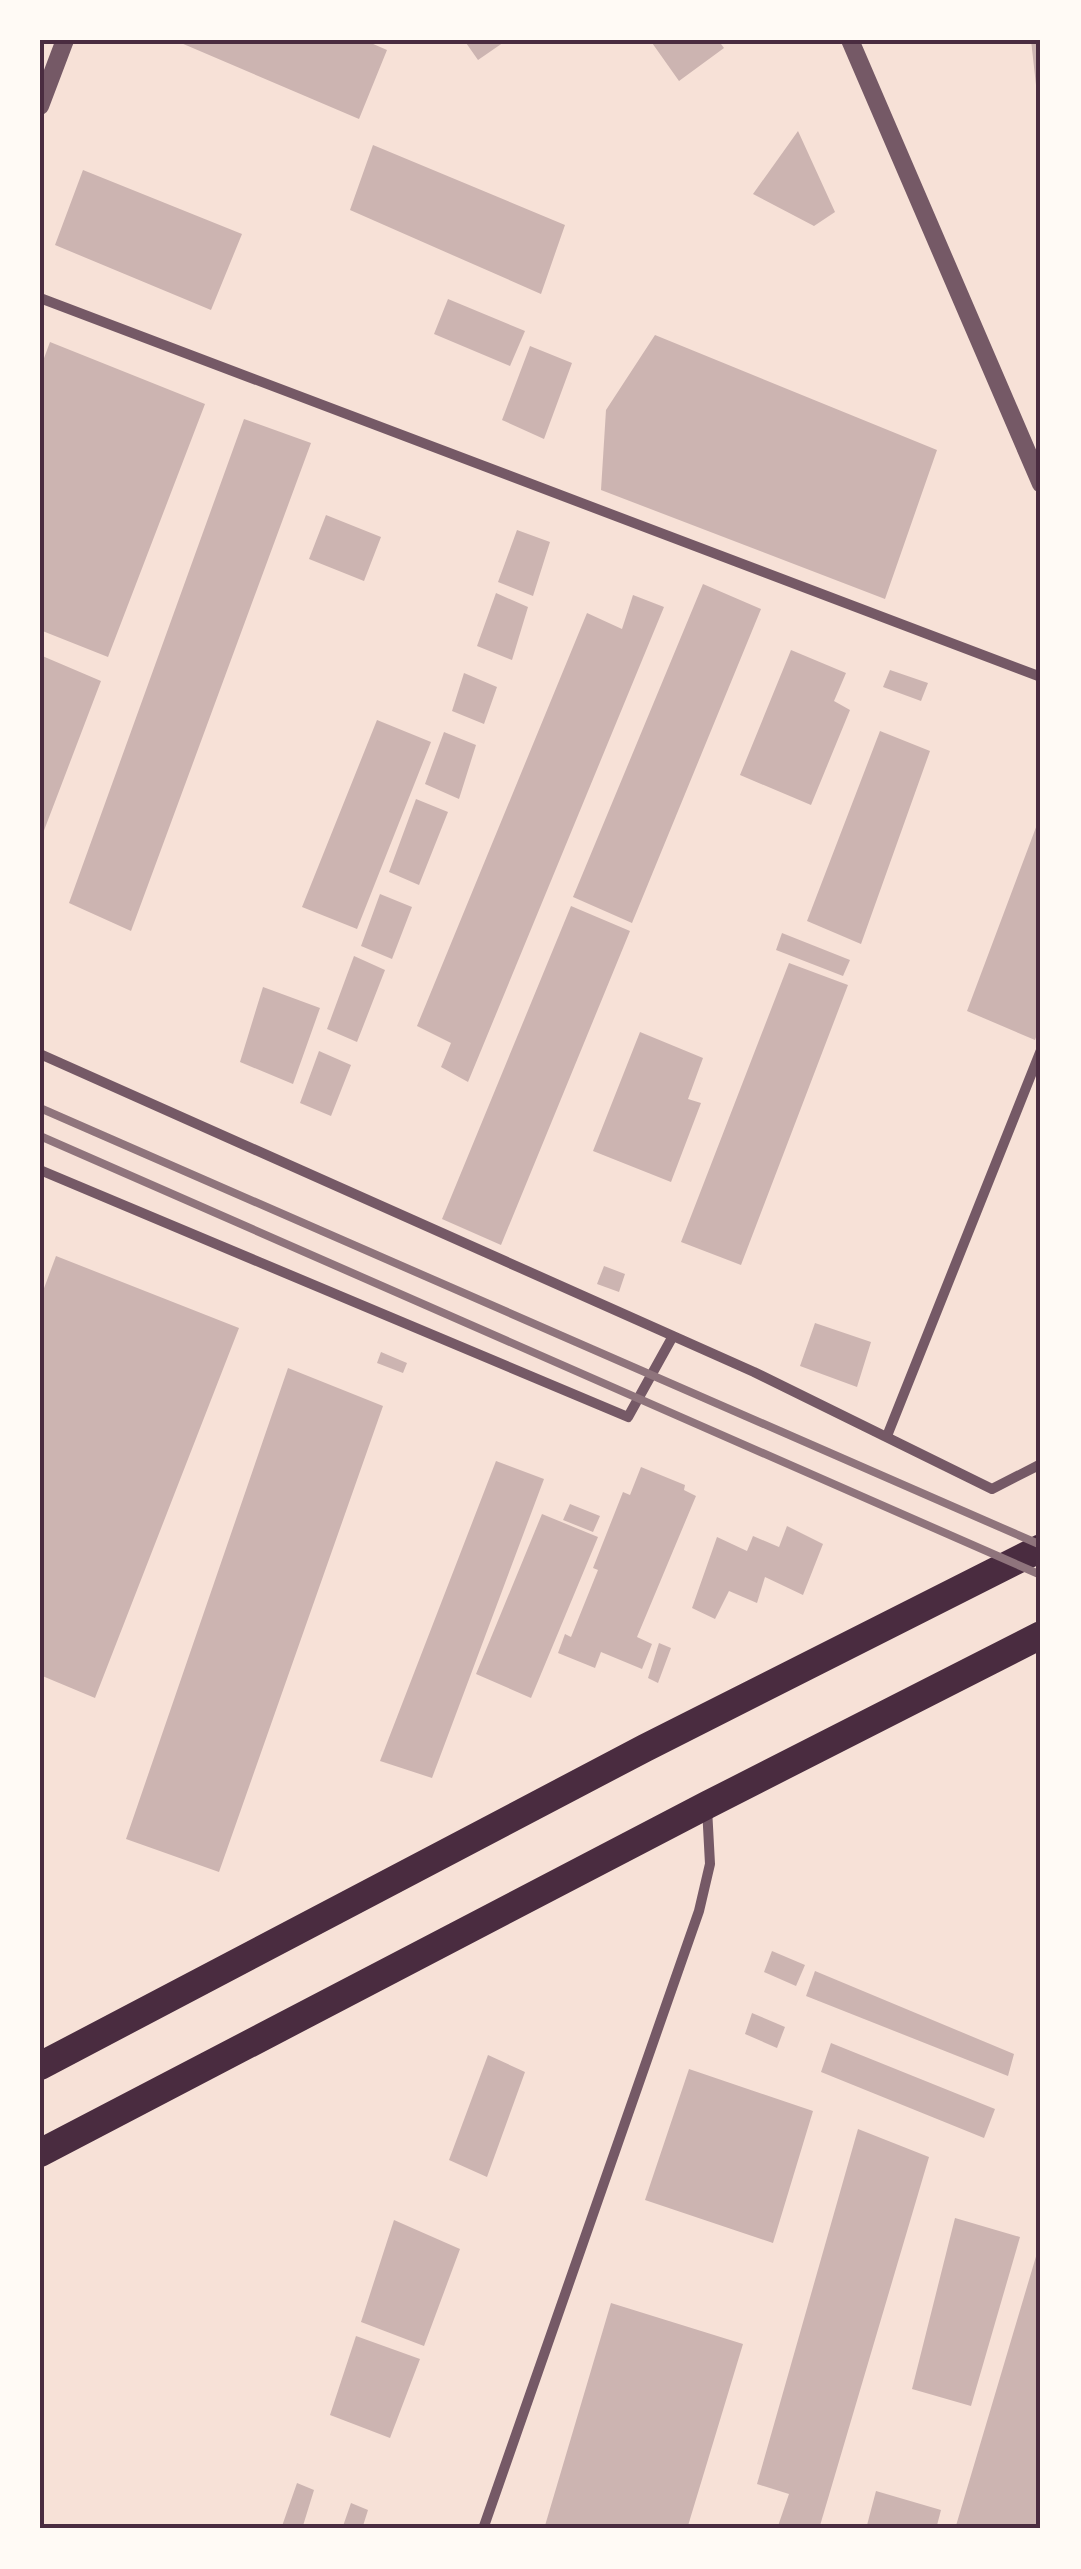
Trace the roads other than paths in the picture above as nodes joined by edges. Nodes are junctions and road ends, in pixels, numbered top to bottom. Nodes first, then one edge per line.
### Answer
1 (65, 40) edge
2 (850, 40) edge
3 (40, 106) edge
4 (40, 298) edge
5 (1041, 484) edge
6 (1041, 678) edge
7 (1041, 1050) edge
8 (40, 1054) edge
9 (40, 1170) edge
10 (673, 1336) junction
11 (887, 1436) junction
12 (1041, 1464) edge
13 (1041, 1548) edge
14 (1041, 1636) edge
15 (707, 1805) junction
16 (40, 2066) edge
17 (40, 2153) edge
18 (483, 2529) edge

1 - 3 street
2 - 5 street
4 - 6 street
7 - 11 street
8 - 10 street
9 - 10 street
10 - 11 street
11 - 12 street
13 - 16 highway
14 - 15 highway
15 - 17 highway
15 - 18 street

